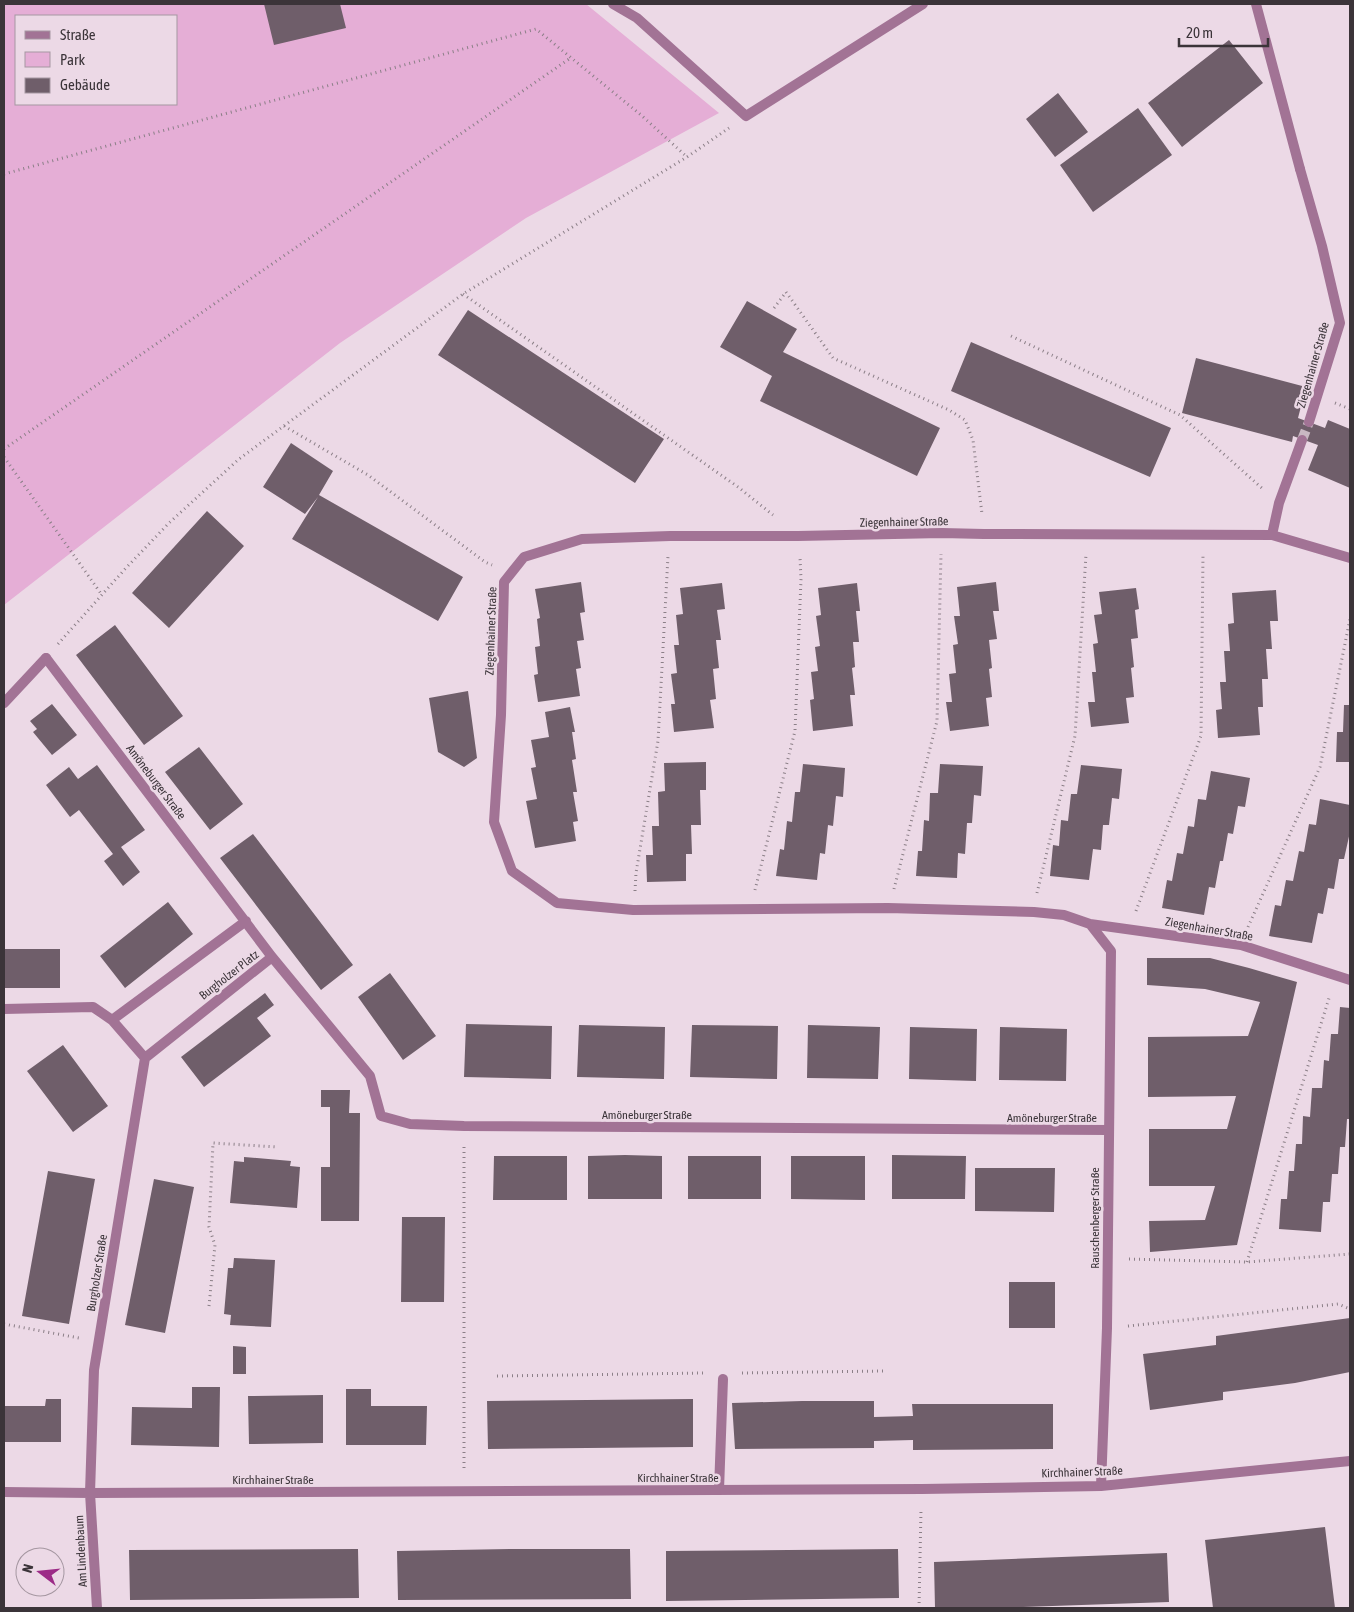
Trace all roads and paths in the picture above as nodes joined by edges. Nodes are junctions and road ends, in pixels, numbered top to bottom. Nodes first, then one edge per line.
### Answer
1 (613, 4) edge
2 (923, 4) edge
3 (1256, 4) edge
4 (572, 57) junction
5 (746, 116) junction
6 (687, 157) junction
7 (4, 174) edge
8 (463, 294) junction
9 (774, 308) dead end
10 (1011, 336) dead end
11 (1309, 422) tunnel mouth
12 (284, 426) junction
13 (1302, 440) tunnel mouth
14 (4, 449) edge
15 (4, 456) edge
16 (1279, 504) junction
17 (942, 533) junction
18 (984, 534) junction
19 (1086, 534) junction
20 (1205, 534) junction
21 (1272, 535) junction
22 (670, 536) junction
23 (798, 536) junction
24 (1350, 558) edge
25 (511, 574) junction
26 (102, 595) junction
27 (1350, 619) edge
28 (46, 658) junction
29 (4, 703) edge
30 (888, 908) junction
31 (633, 910) junction
32 (750, 910) junction
33 (1034, 912) junction
34 (246, 921) junction
35 (1090, 924) junction
36 (1131, 930) junction
37 (1241, 945) junction
38 (272, 957) junction
39 (1337, 975) junction
40 (1350, 980) edge
41 (4, 1009) edge
42 (112, 1020) junction
43 (145, 1058) junction
44 (464, 1126) junction
45 (1109, 1130) junction
46 (276, 1147) dead end
47 (1350, 1254) edge
48 (1108, 1258) junction
49 (1247, 1262) junction
50 (209, 1306) dead end
51 (1350, 1309) edge
52 (4, 1324) edge
53 (1107, 1328) junction
54 (99, 1342) junction
55 (884, 1371) dead end
56 (712, 1373) dead end
57 (741, 1373) dead end
58 (497, 1376) dead end
59 (723, 1379) dead end
60 (1350, 1461) edge
61 (1101, 1486) junction
62 (922, 1489) junction
63 (719, 1490) junction
64 (4, 1492) edge
65 (464, 1492) junction
66 (90, 1493) junction
67 (96, 1608) edge
68 (919, 1608) edge

1 - 5 street
2 - 5 street
3 - 11 street, Ziegenhainer Straße
4 - 6 path
4 - 7 path
4 - 14 path
5 - 6 path
6 - 8 path
8 - 12 path
8 - 23 path
9 - 18 path
10 - 16 path
12 - 25 path
12 - 26 path
13 - 16 street
15 - 26 path
16 - 21 street
17 - 18 street, Ziegenhainer Straße
17 - 23 street, Ziegenhainer Straße
17 - 30 path
18 - 19 street, Ziegenhainer Straße
19 - 20 street, Ziegenhainer Straße
19 - 33 path
20 - 21 street, Ziegenhainer Straße
20 - 36 path
21 - 24 street, Ziegenhainer Straße
22 - 23 street, Ziegenhainer Straße
22 - 25 street, Ziegenhainer Straße
22 - 31 path
23 - 32 path
25 - 31 street, Ziegenhainer Straße
26 - 28 path
27 - 37 path
28 - 29 street
28 - 34 street, Amöneburger Straße
30 - 32 street, Ziegenhainer Straße
30 - 33 street, Ziegenhainer Straße
31 - 32 street, Ziegenhainer Straße
33 - 35 street, Ziegenhainer Straße
34 - 38 street, Burgholzer Platz
34 - 42 street
35 - 36 street, Ziegenhainer Straße
35 - 45 street, Rauschenberger Straße
36 - 37 street, Ziegenhainer Straße
37 - 39 street, Ziegenhainer Straße
38 - 43 street, Burgholzer Platz
38 - 44 street, Amöneburger Straße
39 - 40 street, Ziegenhainer Straße
39 - 49 path
41 - 42 street
42 - 43 street
43 - 54 street, Burgholzer Straße
44 - 45 street, Amöneburger Straße
44 - 65 path
45 - 48 street, Rauschenberger Straße
46 - 50 path
47 - 49 path
48 - 49 path
48 - 53 street, Rauschenberger Straße
51 - 53 path
52 - 54 path
53 - 61 street, Rauschenberger Straße
54 - 66 street, Burgholzer Straße
55 - 57 path
56 - 58 path
59 - 63 street
60 - 61 street, Kirchhainer Straße
61 - 62 street, Kirchhainer Straße
62 - 63 street, Kirchhainer Straße
62 - 68 path
63 - 65 street, Kirchhainer Straße
64 - 66 street, Kirchhainer Straße
65 - 66 street, Kirchhainer Straße
66 - 67 street, Am Lindenbaum

